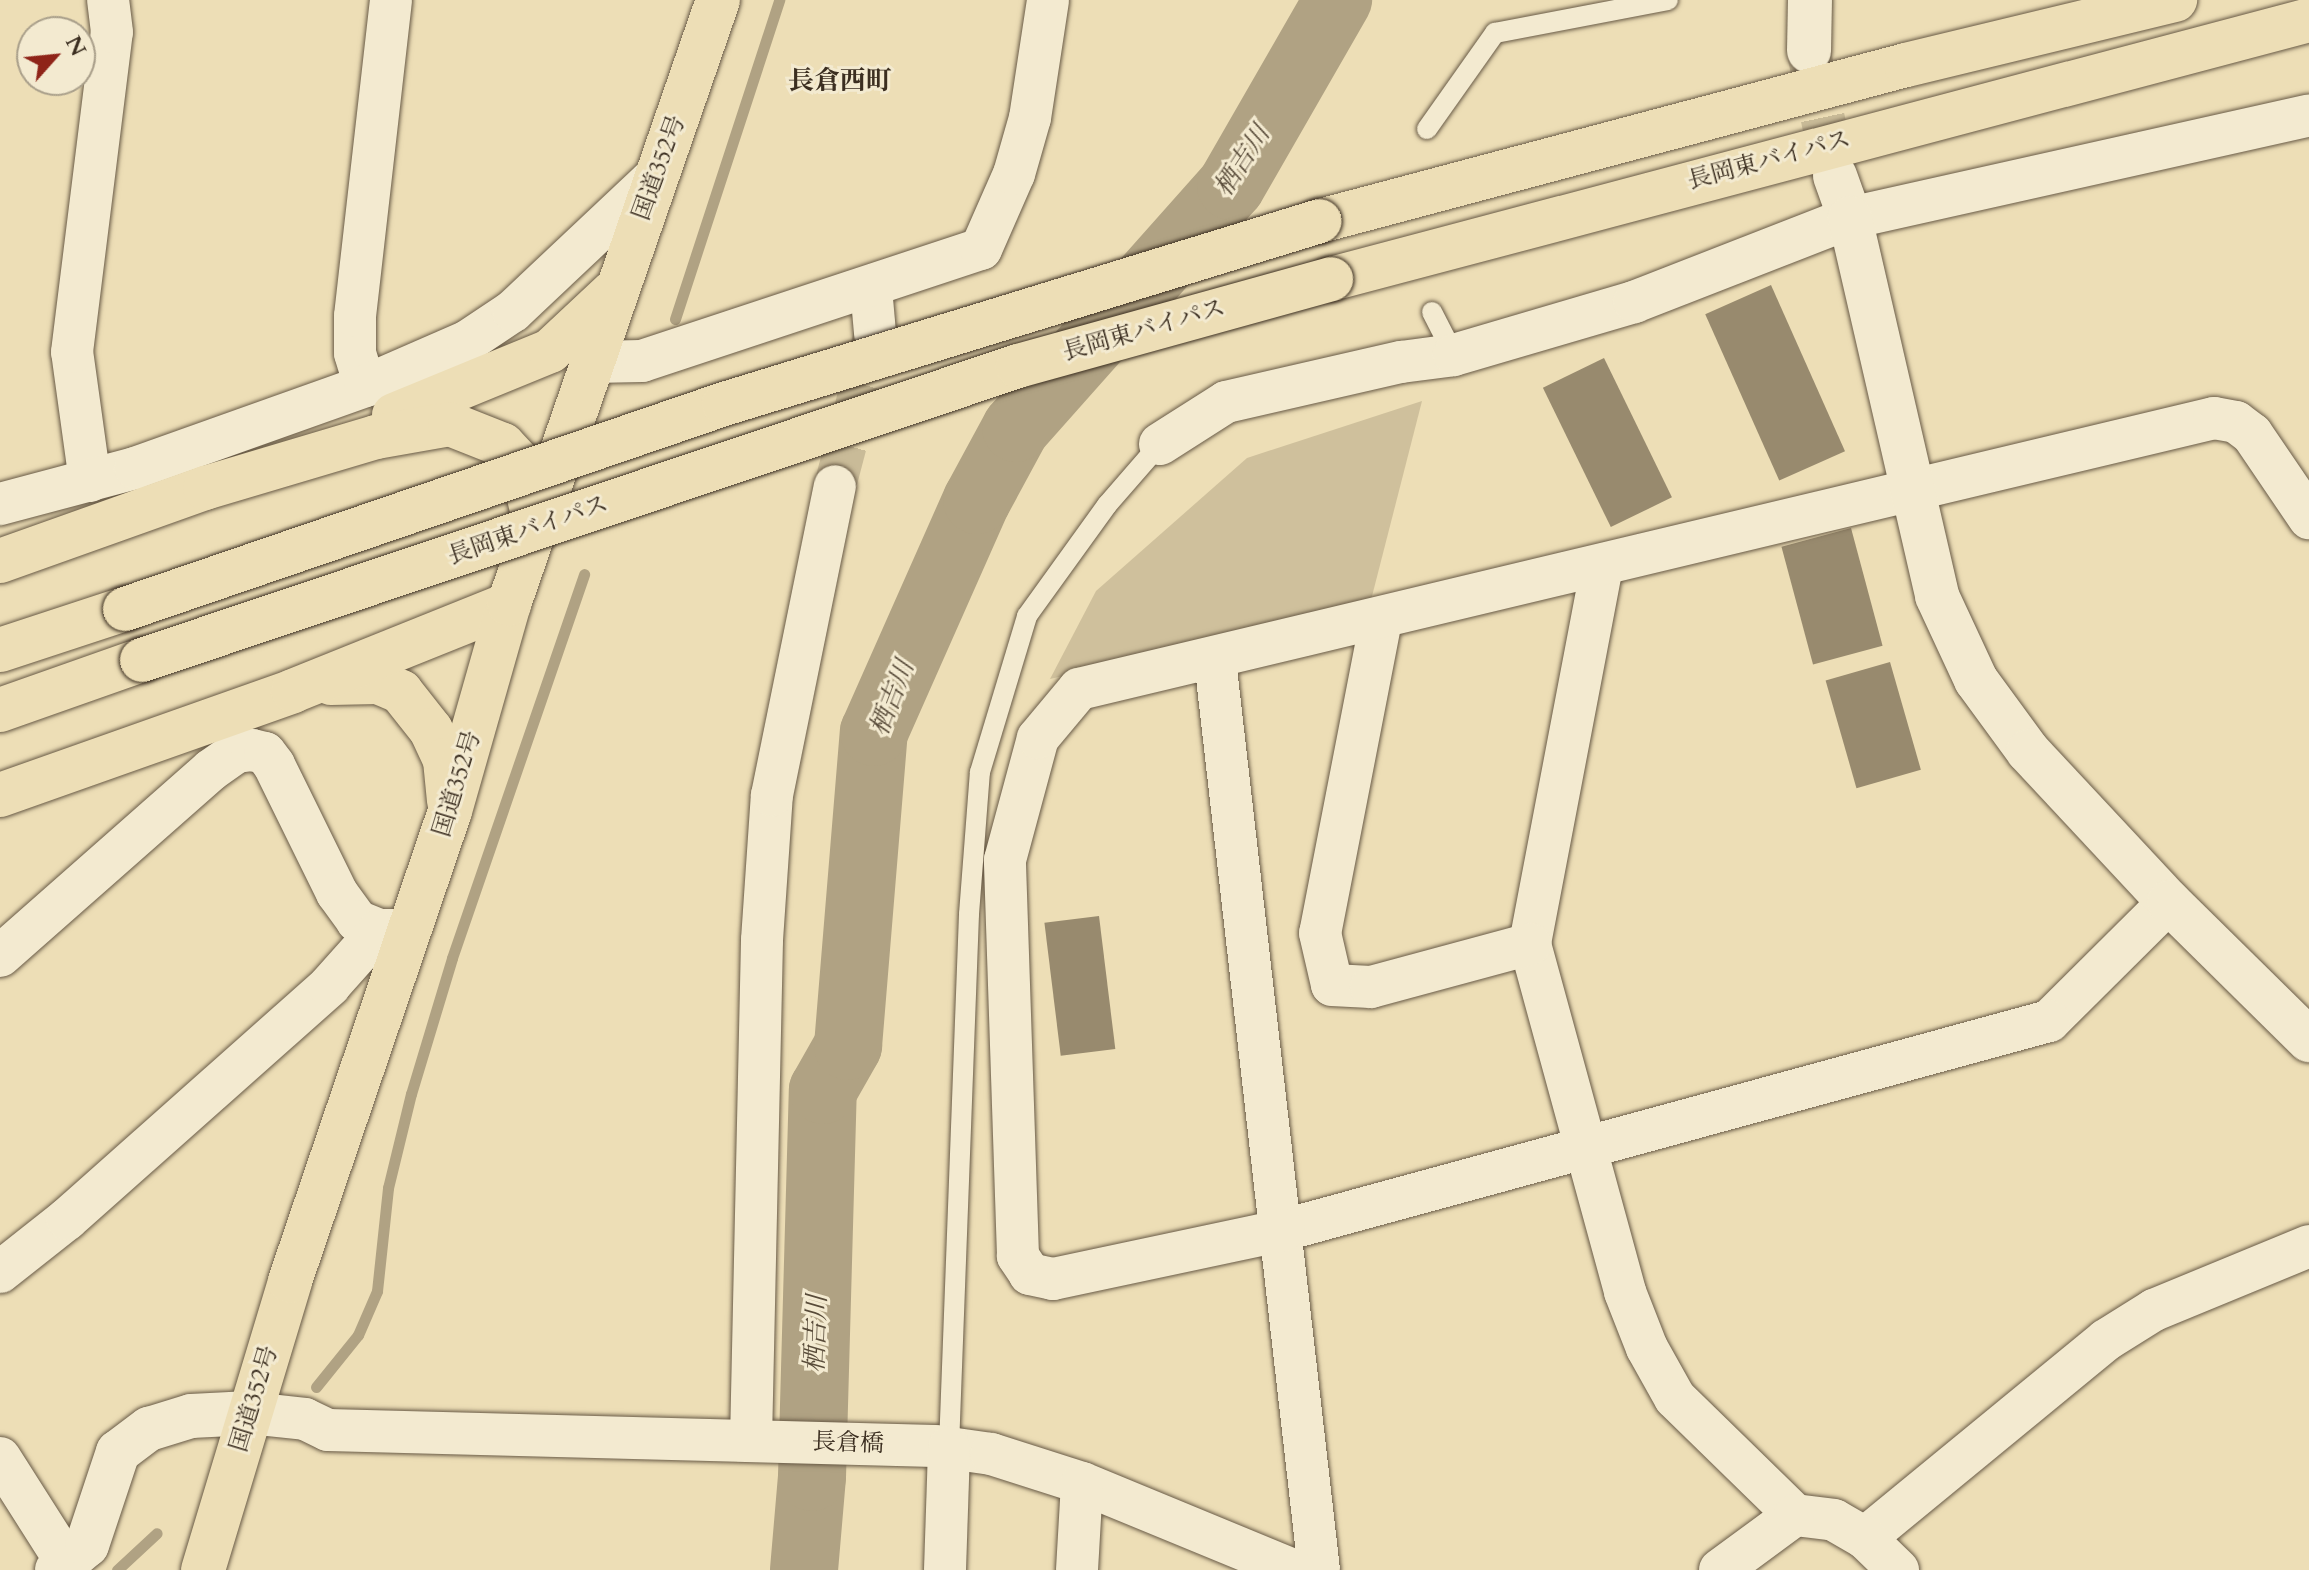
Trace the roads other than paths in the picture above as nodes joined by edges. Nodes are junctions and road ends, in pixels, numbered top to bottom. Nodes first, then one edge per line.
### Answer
1 (108, 0) edge
2 (391, 0) edge
3 (718, 0) edge
4 (1048, 0) edge
5 (1668, 0) edge
6 (1810, 0) edge
7 (2175, 0) edge
8 (2309, 20) edge
9 (2309, 33) edge
10 (1809, 51) tunnel mouth
11 (2178, 55) junction
12 (2309, 115) edge
13 (1427, 129) dead end
14 (1835, 176) tunnel mouth
15 (654, 178) junction
16 (1850, 218) junction
17 (871, 288) junction
18 (615, 291) junction
19 (1432, 312) dead end
20 (875, 333) tunnel mouth
21 (1454, 355) junction
22 (593, 362) junction
23 (365, 386) junction
24 (1160, 444) joint
25 (90, 481) junction
26 (835, 486) tunnel mouth
27 (1912, 487) junction
28 (205, 488) junction
29 (0, 504) edge
30 (2309, 518) edge
31 (532, 547) junction
32 (0, 561) edge
33 (1602, 566) junction
34 (509, 604) junction
35 (1381, 620) junction
36 (0, 650) edge
37 (1215, 660) junction
38 (293, 691) junction
39 (0, 710) edge
40 (0, 795) edge
41 (450, 811) junction
42 (2169, 902) junction
43 (394, 930) junction
44 (1530, 944) junction
45 (0, 956) edge
46 (2309, 1040) edge
47 (1586, 1147) junction
48 (1284, 1230) junction
49 (2309, 1246) edge
50 (0, 1272) edge
51 (250, 1413) junction
52 (756, 1441) junction
53 (942, 1447) junction
54 (0, 1458) edge
55 (1082, 1483) junction
56 (1795, 1515) junction
57 (1865, 1538) junction
58 (61, 1566) edge
59 (203, 1570) edge
60 (945, 1570) edge
61 (1077, 1570) edge
62 (1293, 1570) edge
63 (1319, 1570) edge
64 (1720, 1570) edge
65 (1898, 1570) edge

1 - 25 street
2 - 23 street
3 - 15 highway, 国道352号
4 - 17 street
5 - 13 lane
6 - 10 street
7 - 36 highway, bridge
8 - 11 highway, 長岡東バイパス
9 - 11 highway
11 - 39 highway, 長岡東バイパス, bridge
12 - 16 street
14 - 16 street
15 - 18 highway, 国道352号
15 - 23 street
16 - 21 street
16 - 27 street
17 - 20 street
17 - 22 street
18 - 22 highway, 国道352号
18 - 28 highway
19 - 21 lane
21 - 24 street
22 - 31 highway, 国道352号
23 - 25 street
24 - 53 lane
25 - 29 street
26 - 52 street
27 - 30 street
27 - 33 street
27 - 42 street
28 - 31 highway
28 - 32 highway
31 - 34 highway, 国道352号
33 - 35 street
33 - 44 street
34 - 38 highway
34 - 41 highway, 国道352号
35 - 37 street
35 - 44 street
37 - 48 street
37 - 48 street
38 - 40 highway
38 - 41 highway
41 - 43 highway, 国道352号
42 - 46 street
42 - 47 street
43 - 45 street
43 - 50 street
43 - 51 highway, 国道352号
44 - 47 street
47 - 48 street
47 - 56 street
48 - 63 street
49 - 57 street
51 - 52 street, 長倉橋
51 - 58 street
51 - 59 highway, 国道352号
52 - 53 street, 長倉橋
53 - 55 street, 長倉橋
53 - 60 street
54 - 58 street
55 - 61 street
55 - 62 street, 長倉橋
56 - 57 street
56 - 64 street
57 - 65 street

